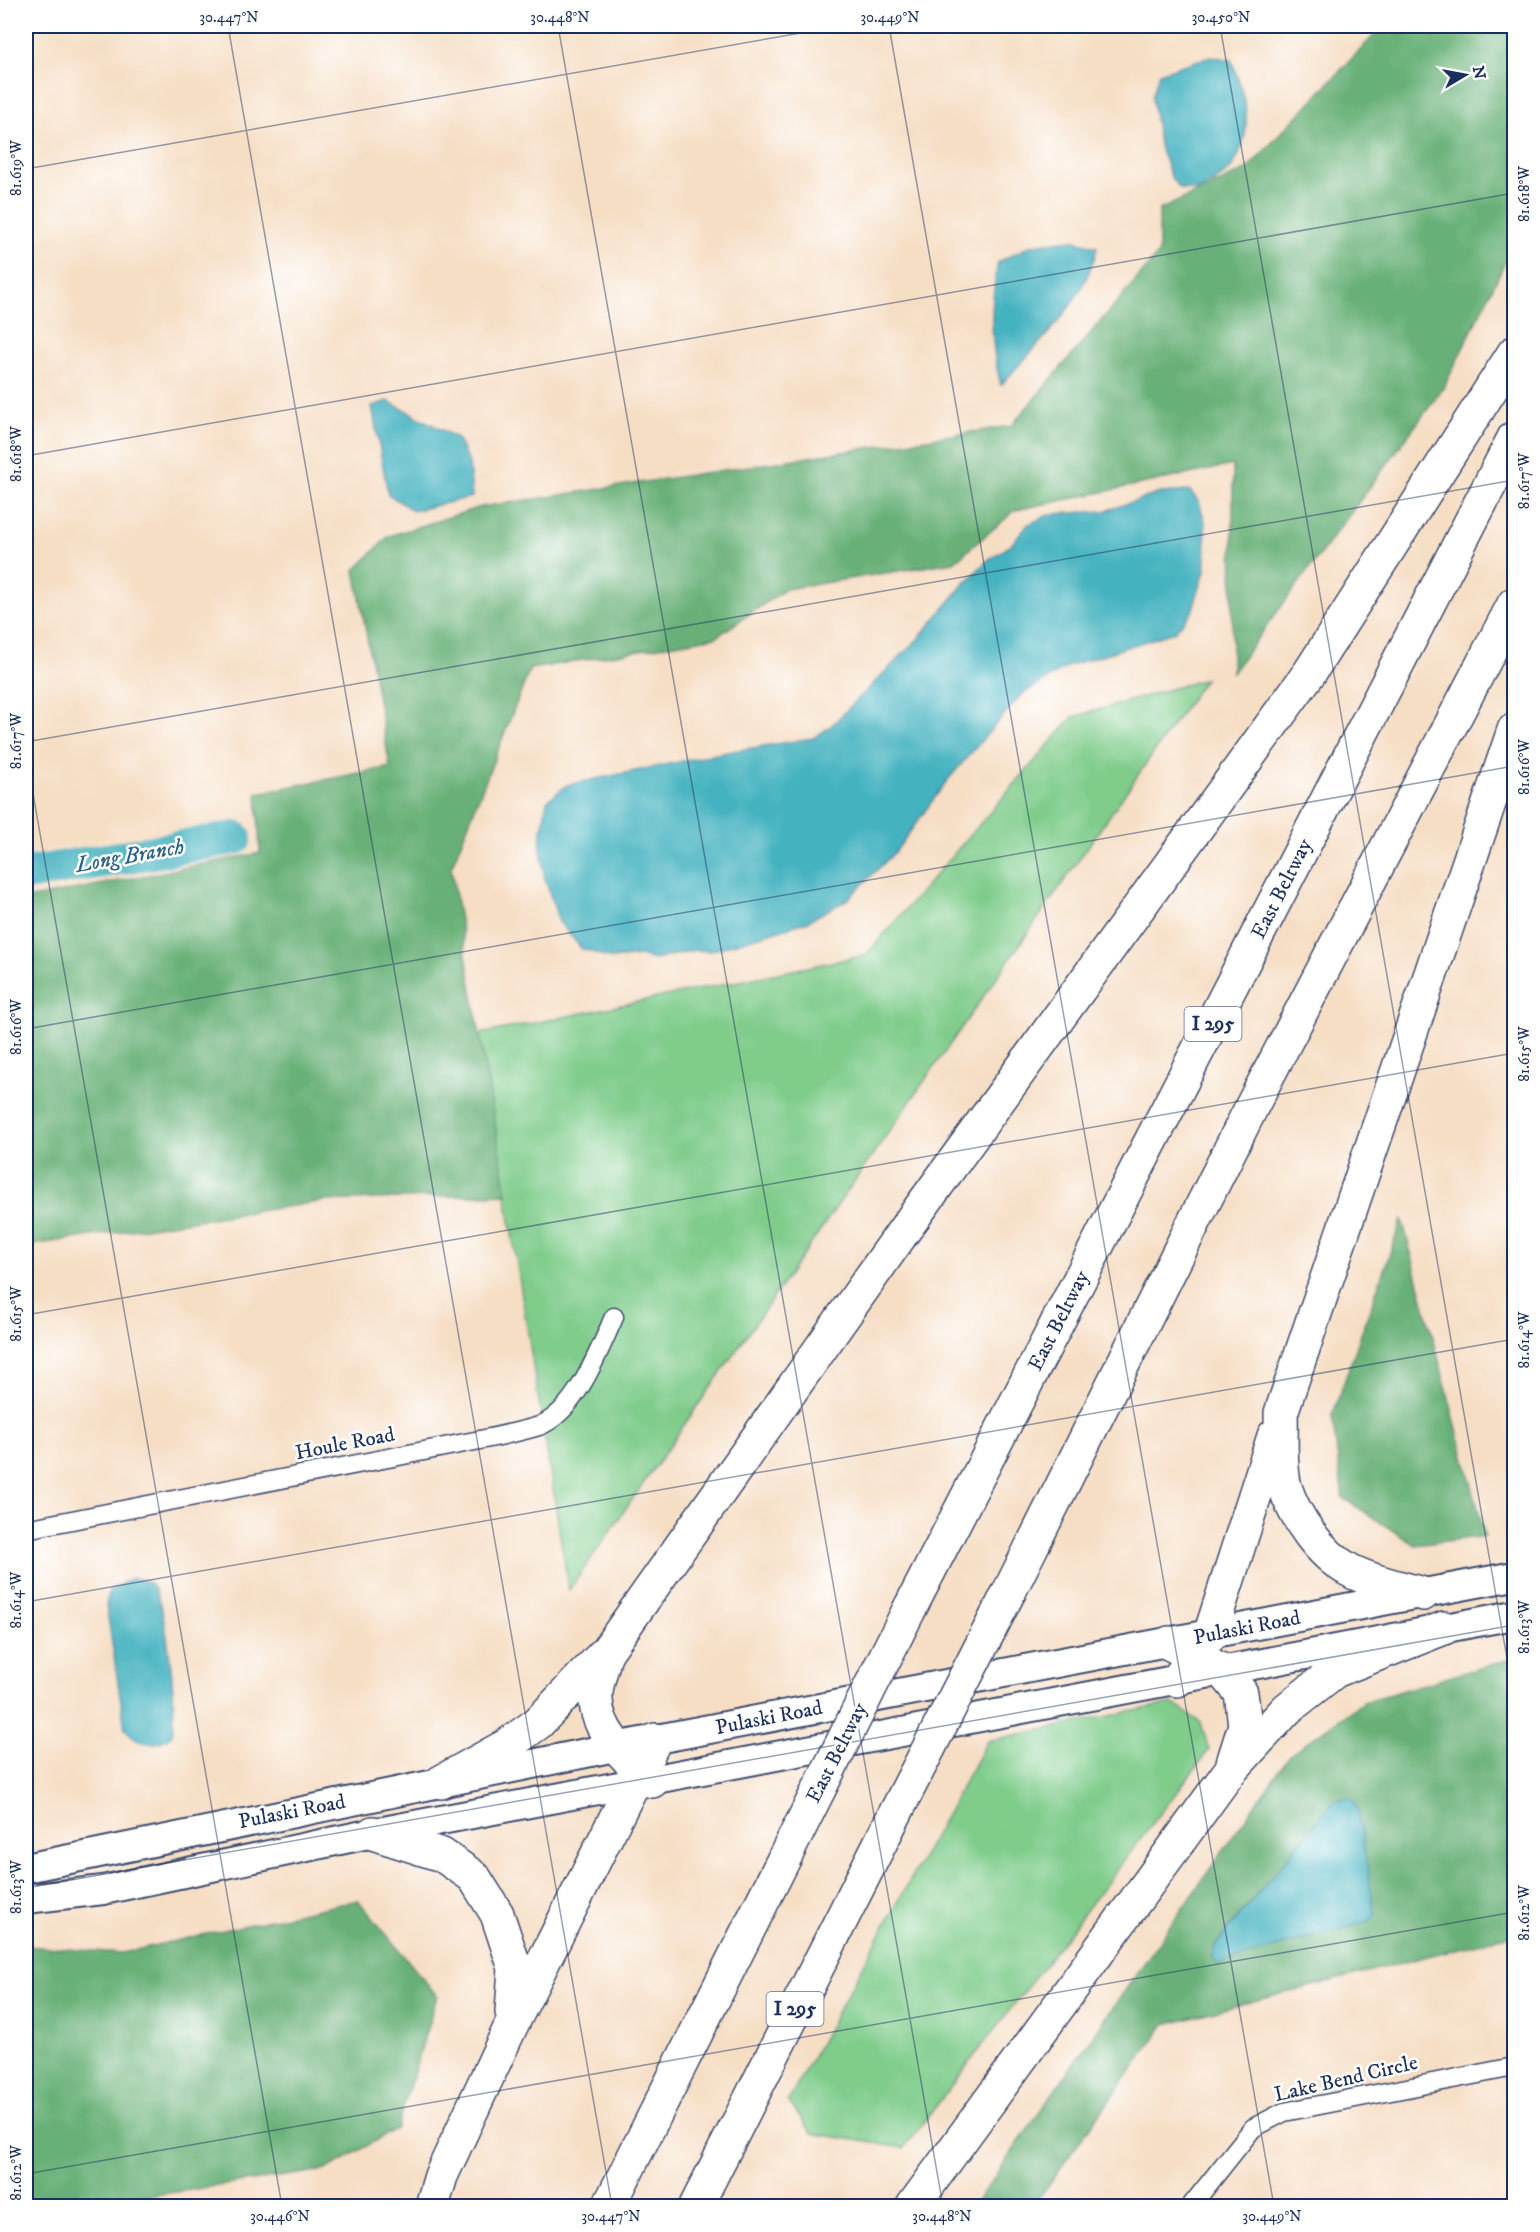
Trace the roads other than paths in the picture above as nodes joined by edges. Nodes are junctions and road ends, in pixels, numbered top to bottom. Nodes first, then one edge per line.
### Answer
1 (1515, 353) edge
2 (1515, 438) edge
3 (1515, 604) edge
4 (1515, 730) edge
5 (615, 1317) dead end
6 (1281, 1413) junction
7 (26, 1529) edge
8 (1515, 1576) edge
9 (1423, 1594) junction
10 (1515, 1615) edge
11 (1444, 1628) junction
12 (607, 1651) junction
13 (1195, 1657) junction
14 (655, 1740) junction
15 (615, 1747) junction
16 (1230, 1771) junction
17 (641, 1778) junction
18 (441, 1782) junction
19 (373, 1833) junction
20 (26, 1868) edge
21 (26, 1899) edge
22 (511, 2026) junction
23 (1515, 2067) edge
24 (432, 2206) edge
25 (609, 2206) edge
26 (696, 2206) edge
27 (913, 2206) edge
28 (1191, 2206) edge

1 - 12 highway
2 - 25 highway, East Beltway / I 295, bridge
3 - 26 highway, I 295, bridge
4 - 6 highway
5 - 7 street, Houle Road
6 - 9 highway
6 - 13 highway
8 - 9 main road, Pulaski Road
9 - 13 main road, Pulaski Road
10 - 11 main road, Pulaski Road
11 - 13 main road, Pulaski Road
11 - 16 highway
12 - 15 highway
12 - 18 highway
13 - 14 main road, Pulaski Road
13 - 16 highway
13 - 17 main road, Pulaski Road
14 - 15 main road, Pulaski Road
14 - 17 highway
15 - 17 highway
15 - 18 main road, Pulaski Road
16 - 27 highway
17 - 19 main road, Pulaski Road
17 - 22 highway
18 - 20 main road, Pulaski Road
19 - 21 main road, Pulaski Road
19 - 22 highway
22 - 24 highway
23 - 28 street, Lake Bend Circle

